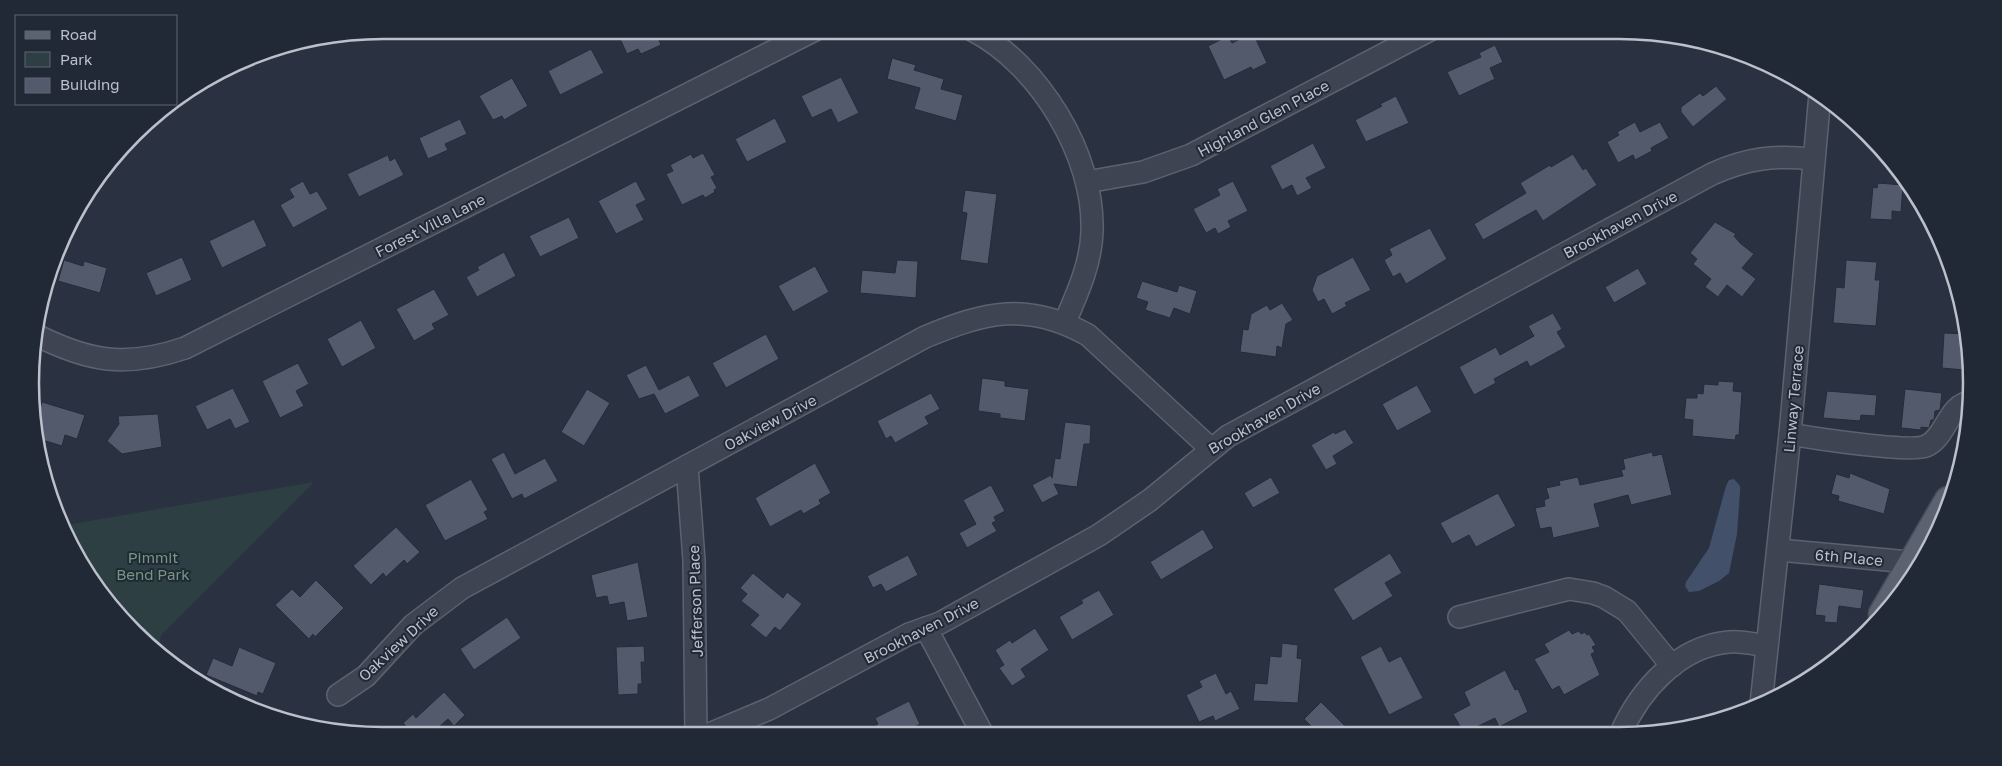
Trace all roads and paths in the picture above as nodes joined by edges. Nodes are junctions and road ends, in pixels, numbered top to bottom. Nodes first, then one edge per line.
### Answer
1 (798, 39) edge
2 (986, 39) edge
3 (1413, 39) edge
4 (1819, 103) edge
5 (1813, 159) junction
6 (1087, 182) junction
7 (1065, 322) junction
8 (42, 338) edge
9 (1963, 405) edge
10 (1790, 434) junction
11 (1210, 448) junction
12 (687, 466) junction
13 (1779, 550) junction
14 (1912, 563) edge
15 (1458, 618) dead end
16 (926, 628) junction
17 (1767, 646) junction
18 (1672, 666) junction
19 (338, 696) dead end
20 (1762, 696) edge
21 (696, 727) edge
22 (726, 727) edge
23 (979, 727) edge
24 (1624, 727) edge

1 - 8 street, Forest Villa Lane
2 - 6 street
3 - 6 street, Highland Glen Place
4 - 5 street, Linway Terrace
5 - 10 street, Linway Terrace
5 - 11 street, Brookhaven Drive
6 - 7 street
7 - 11 street, Oakview Drive
7 - 12 street, Oakview Drive
9 - 10 street
10 - 13 street, Linway Terrace
11 - 16 street, Brookhaven Drive
12 - 19 street, Oakview Drive
12 - 21 street, Jefferson Place
13 - 14 street, 6th Place
13 - 17 street, Linway Terrace
15 - 18 street
16 - 22 street, Brookhaven Drive
16 - 23 street
17 - 18 street
17 - 20 street, Linway Terrace
18 - 24 street

